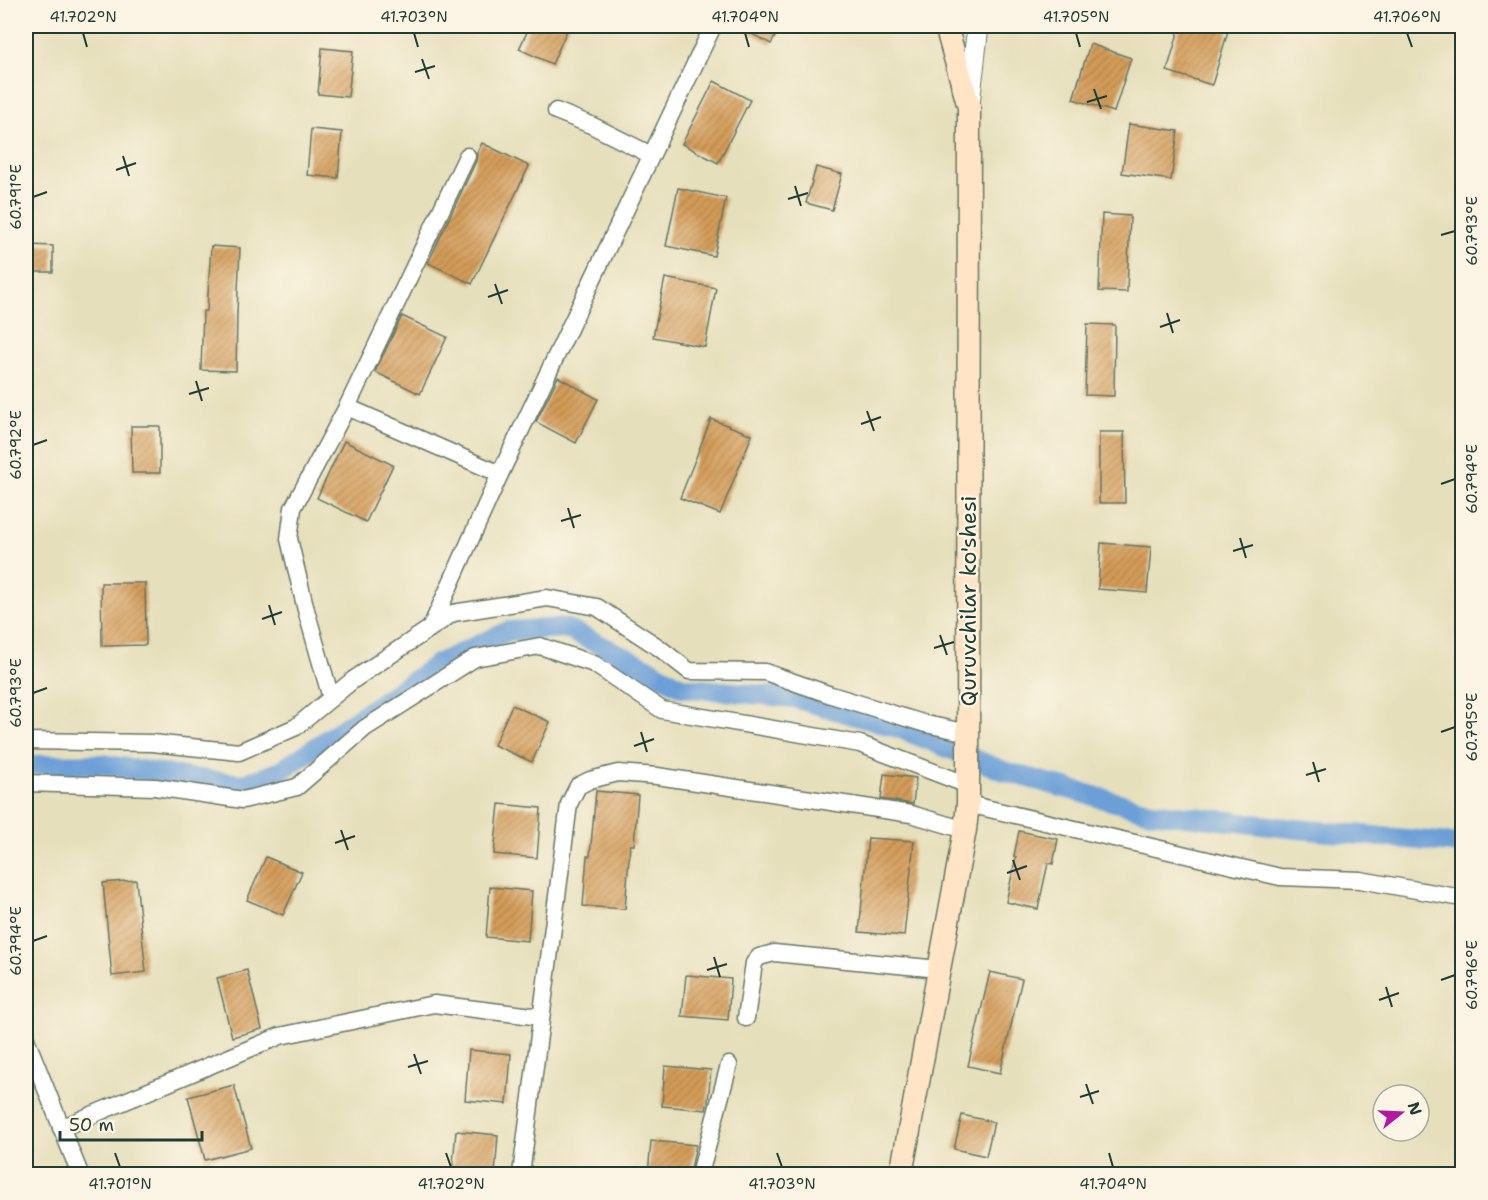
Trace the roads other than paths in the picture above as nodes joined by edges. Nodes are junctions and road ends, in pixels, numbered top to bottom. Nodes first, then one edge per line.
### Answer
1 (712, 26) edge
2 (946, 26) edge
3 (978, 26) edge
4 (969, 107) junction
5 (556, 111) dead end
6 (651, 155) junction
7 (467, 156) dead end
8 (347, 406) junction
9 (500, 474) junction
10 (431, 628) junction
11 (331, 698) junction
12 (968, 740) junction
13 (26, 741) edge
14 (26, 783) edge
15 (968, 788) junction
16 (965, 830) junction
17 (1462, 898) edge
18 (939, 969) junction
19 (541, 1017) junction
20 (746, 1018) dead end
21 (26, 1039) edge
22 (729, 1065) dead end
23 (61, 1128) junction
24 (80, 1174) edge
25 (521, 1174) edge
26 (700, 1174) edge
27 (901, 1174) edge

1 - 6 street
2 - 4 main road, Quruvchilar ko'shesi
3 - 4 street
4 - 12 main road, Quruvchilar ko'shesi
5 - 6 street
6 - 9 street
7 - 8 street
8 - 9 street
8 - 11 street
9 - 10 street
10 - 11 street
10 - 12 street
11 - 13 street
12 - 15 main road, Quruvchilar ko'shesi
14 - 15 street
15 - 16 main road, Quruvchilar ko'shesi
15 - 17 street
16 - 18 main road, Quruvchilar ko'shesi
16 - 19 street
18 - 20 street
18 - 27 main road, Quruvchilar ko'shesi
19 - 23 street
19 - 25 street
21 - 23 street
22 - 26 street
23 - 24 street

